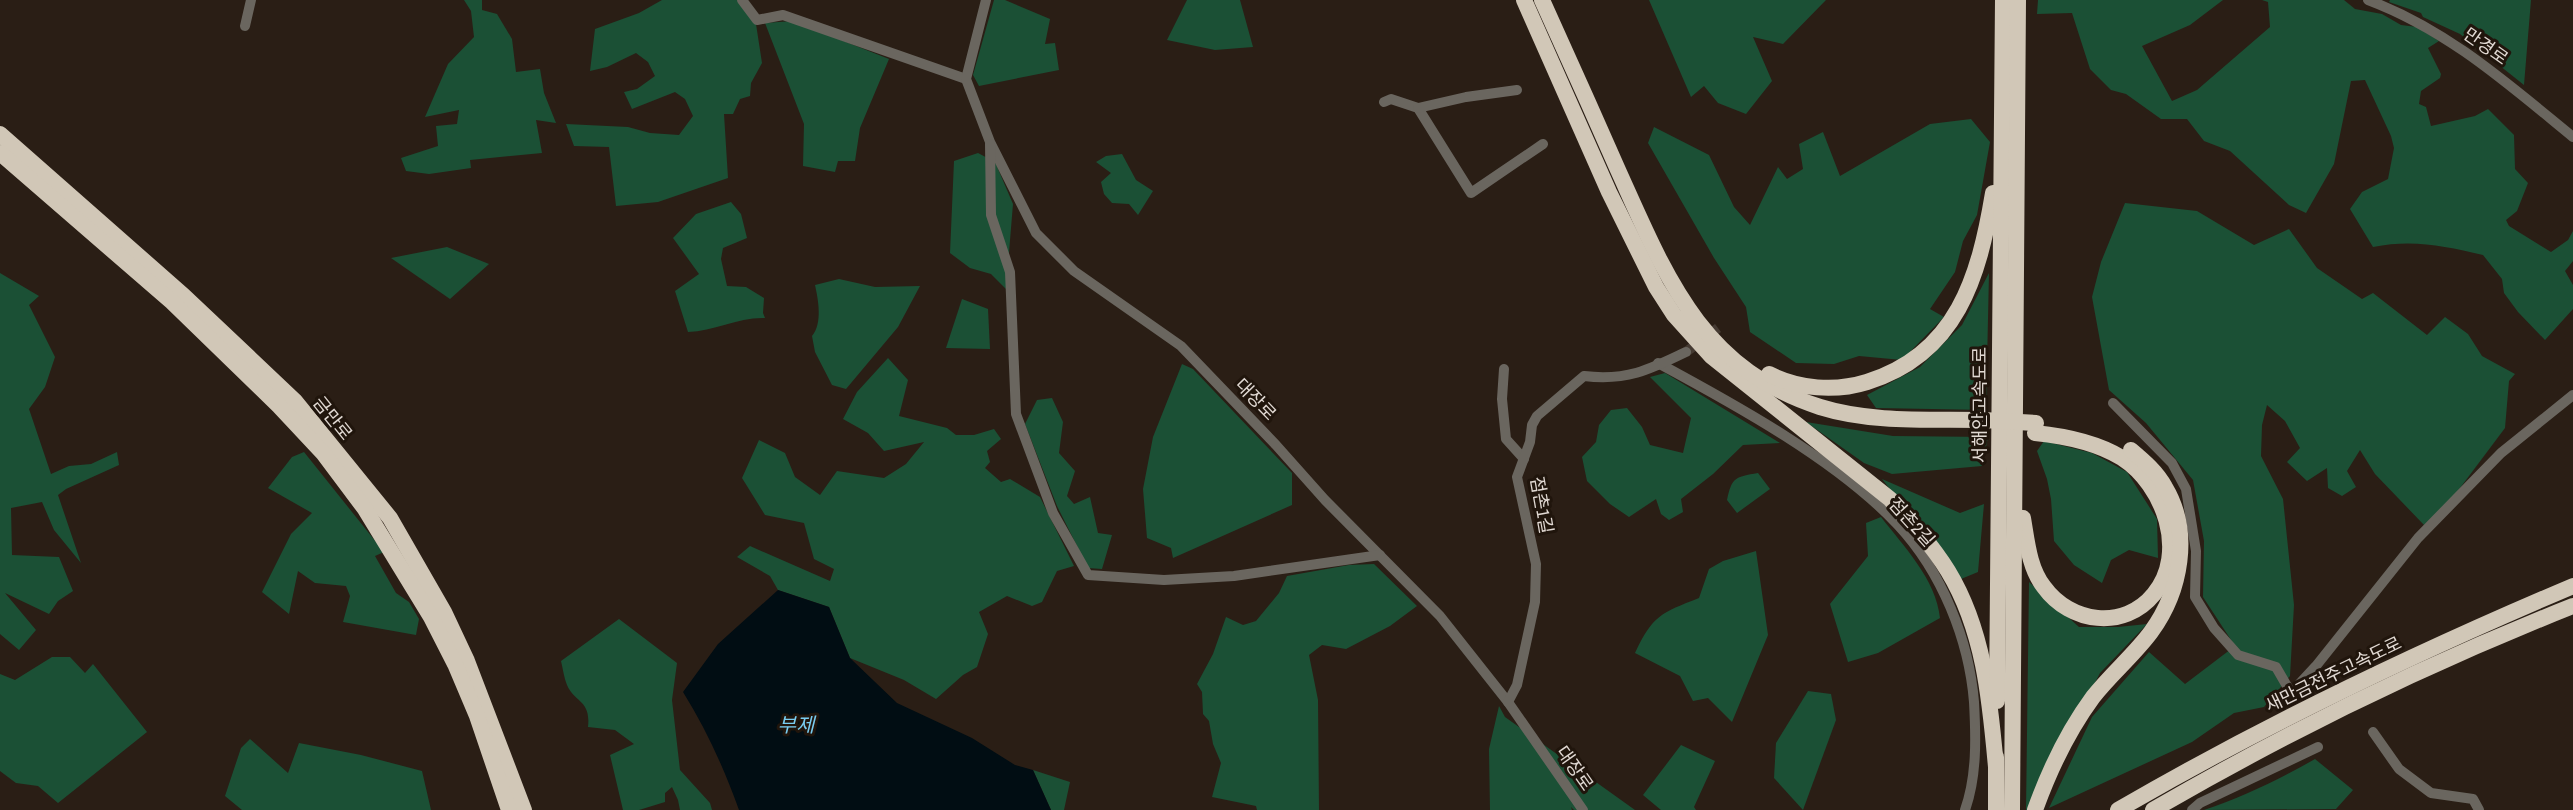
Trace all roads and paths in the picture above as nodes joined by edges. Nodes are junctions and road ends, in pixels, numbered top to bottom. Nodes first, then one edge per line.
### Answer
1 (251, 0) edge
2 (742, 0) edge
3 (986, 0) edge
4 (1524, 0) edge
5 (1542, 0) edge
6 (2003, 0) edge
7 (2018, 0) edge
8 (2368, 0) edge
9 (2386, 3) edge
10 (245, 26) dead end
11 (966, 79) junction
12 (1517, 90) dead end
13 (1384, 102) dead end
14 (1418, 108) junction
15 (0, 134) edge
16 (2002, 136) junction
17 (2573, 137) edge
18 (990, 142) junction
19 (1543, 144) dead end
20 (0, 153) edge
21 (1704, 330) junction
22 (1686, 352) tunnel mouth
23 (1658, 363) junction
24 (1504, 369) dead end
25 (1731, 372) junction
26 (2573, 395) edge
27 (2113, 403) dead end
28 (1983, 425) junction
29 (2036, 428) junction
30 (2016, 435) junction
31 (1524, 459) junction
32 (1380, 555) junction
33 (2573, 586) edge
34 (2573, 606) edge
35 (1508, 702) junction
36 (2373, 732) dead end
37 (2318, 747) dead end
38 (1996, 767) junction
39 (509, 810) edge
40 (524, 810) edge
41 (1583, 810) edge
42 (1965, 810) edge
43 (1996, 810) edge
44 (2012, 810) edge
45 (2035, 810) edge
46 (2118, 810) edge
47 (2153, 810) edge
48 (2192, 810) edge
49 (2479, 810) edge

1 - 10 street
2 - 11 street
3 - 11 street
4 - 25 highway
5 - 21 highway
6 - 16 highway, 서해안고속도로
7 - 30 highway, 서해안고속도로
8 - 9 street, 만경로
9 - 17 street, 만경로
11 - 18 street, 대장로
12 - 14 street
13 - 14 street
14 - 19 street
15 - 40 highway, 금만로
16 - 21 highway
16 - 38 highway, 서해안고속도로
18 - 32 street, 대장로
18 - 32 street
20 - 39 highway, 금만로
21 - 28 highway
22 - 23 street, 점촌1길
23 - 31 street, 점촌1길
23 - 42 street, 점촌2길
24 - 31 street
25 - 28 highway
25 - 38 highway
26 - 27 street
28 - 29 highway
29 - 30 highway
29 - 45 highway
30 - 44 highway, 서해안고속도로
31 - 35 street, 점촌1길
32 - 35 street, 대장로
33 - 46 highway, 새만금전주고속도로
34 - 47 highway, 새만금전주고속도로
35 - 41 street, 대장로
36 - 49 street
37 - 48 street
38 - 43 highway, 서해안고속도로

